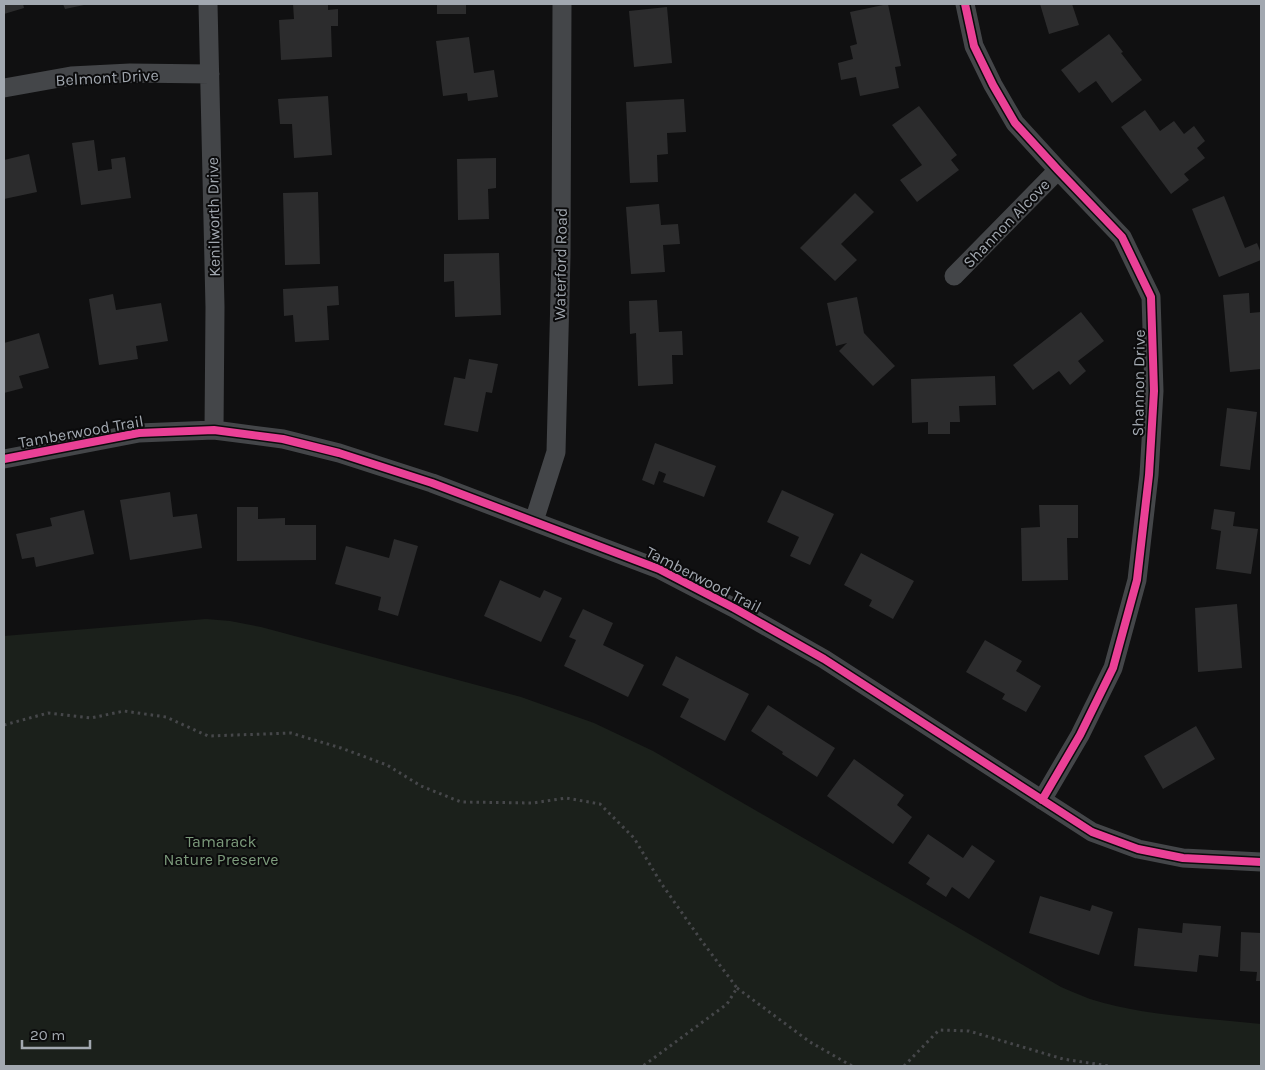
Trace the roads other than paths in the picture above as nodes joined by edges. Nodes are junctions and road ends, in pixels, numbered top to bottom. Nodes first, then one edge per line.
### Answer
1 (208, 4) edge
2 (562, 4) edge
3 (965, 4) edge
4 (210, 74) junction
5 (4, 88) edge
6 (1058, 170) junction
7 (954, 276) dead end
8 (214, 430) junction
9 (4, 458) edge
10 (534, 521) junction
11 (1042, 800) junction
12 (1261, 862) edge

1 - 4 street, Kenilworth Drive
2 - 10 street, Waterford Road
3 - 6 street, Shannon Drive
4 - 5 street, Belmont Drive
4 - 8 street, Kenilworth Drive
6 - 7 street, Shannon Alcove
6 - 11 street, Shannon Drive
8 - 9 street, Tamberwood Trail
8 - 10 street, Tamberwood Trail
10 - 11 street, Tamberwood Trail
11 - 12 street, Tamberwood Trail

